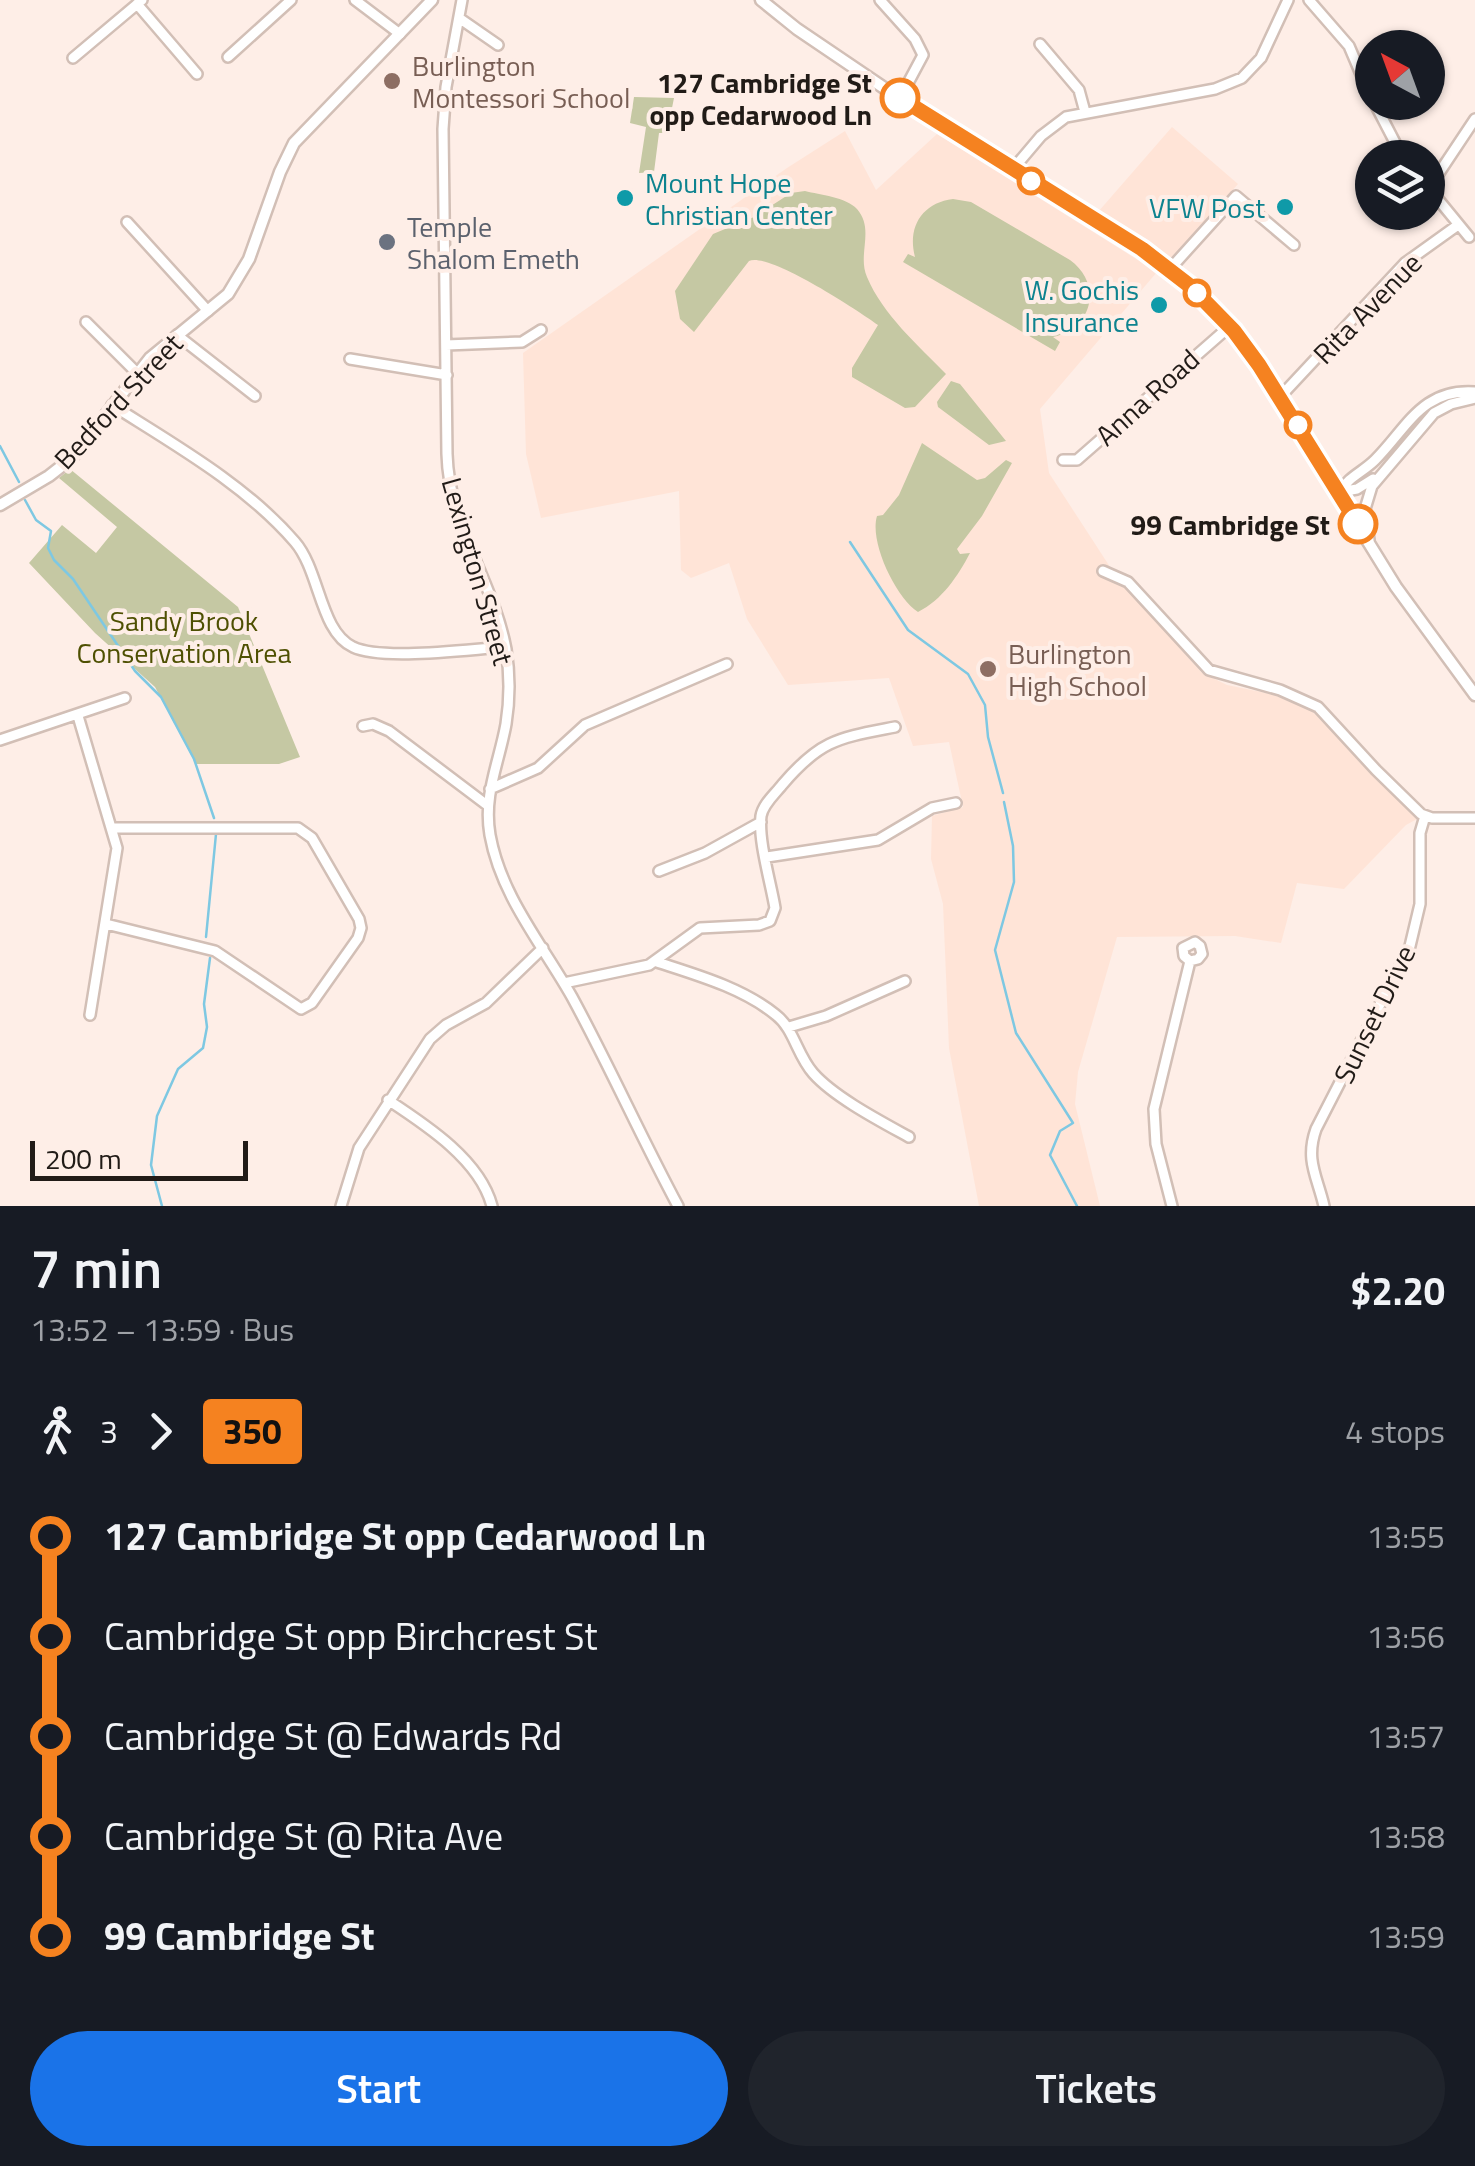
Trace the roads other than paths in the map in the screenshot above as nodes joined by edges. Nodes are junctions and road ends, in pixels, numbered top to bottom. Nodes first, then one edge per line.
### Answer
1 (292, 0) edge
2 (355, 0) edge
3 (432, 0) edge
4 (761, 0) edge
5 (880, 0) edge
6 (1288, 0) edge
7 (1309, 0) edge
8 (139, 2) edge
9 (461, 7) edge
10 (400, 34) junction
11 (498, 44) dead end
12 (1040, 44) dead end
13 (228, 57) dead end
14 (73, 58) dead end
15 (1355, 61) edge
16 (197, 74) dead end
17 (900, 98) junction
18 (1085, 112) junction
19 (1475, 119) edge
20 (1445, 162) edge
21 (1013, 170) junction
22 (1445, 209) edge
23 (127, 222) dead end
24 (1458, 226) junction
25 (1469, 237) dead end
26 (1294, 245) dead end
27 (1170, 269) junction
28 (208, 312) junction
29 (86, 322) dead end
30 (1230, 326) junction
31 (541, 330) dead end
32 (177, 335) junction
33 (446, 345) junction
34 (350, 359) dead end
35 (136, 373) junction
36 (447, 375) junction
37 (1475, 395) edge
38 (255, 396) dead end
39 (1280, 397) junction
40 (112, 406) junction
41 (1064, 460) dead end
42 (1391, 463) junction
43 (1340, 492) junction
44 (0, 504) edge
45 (1370, 543) junction
46 (1103, 570) dead end
47 (505, 647) junction
48 (727, 664) dead end
49 (1475, 695) edge
50 (125, 698) dead end
51 (78, 716) junction
52 (362, 726) dead end
53 (895, 727) dead end
54 (0, 740) edge
55 (490, 789) junction
56 (956, 803) dead end
57 (487, 805) junction
58 (1424, 816) junction
59 (1475, 818) edge
60 (761, 822) junction
61 (112, 828) junction
62 (767, 856) junction
63 (659, 871) dead end
64 (106, 924) junction
65 (542, 948) junction
66 (1190, 961) dead end
67 (656, 962) junction
68 (905, 981) dead end
69 (564, 983) junction
70 (90, 1015) dead end
71 (788, 1027) junction
72 (388, 1100) junction
73 (909, 1137) dead end
74 (341, 1206) edge
75 (492, 1206) edge
76 (678, 1206) edge
77 (1172, 1206) edge
78 (1324, 1206) edge

1 - 13 street
2 - 10 street
3 - 10 main road, Bedford Street
4 - 17 main road
5 - 17 street
6 - 18 street
7 - 15 street
8 - 14 street
8 - 16 street
9 - 11 street
9 - 33 street, Lexington Street
10 - 28 main road, Bedford Street
12 - 18 street
17 - 21 main road
18 - 21 street
19 - 20 street
21 - 27 main road
22 - 24 street
23 - 28 street
24 - 25 street
24 - 39 street, Rita Avenue
26 - 27 street
27 - 30 main road
28 - 32 main road, Bedford Street
29 - 35 street
30 - 39 main road
30 - 41 street, Anna Road
31 - 33 street
32 - 35 main road, Bedford Street
32 - 38 street
33 - 36 street, Lexington Street
34 - 36 street
35 - 40 main road, Bedford Street
36 - 47 street, Lexington Street
37 - 42 street
37 - 43 street
39 - 43 main road
40 - 44 main road, Bedford Street
40 - 47 street
42 - 43 street
42 - 45 street
43 - 45 main road
45 - 49 main road
46 - 58 street
47 - 55 street, Lexington Street
48 - 55 street
50 - 51 street
51 - 54 street
51 - 61 street
52 - 57 street
53 - 60 street
55 - 57 street, Lexington Street
56 - 62 street
57 - 65 street, Lexington Street
58 - 59 street
58 - 78 street, Sunset Drive
60 - 62 street
60 - 63 street
61 - 64 street
61 - 64 street
62 - 67 street
64 - 70 street
65 - 69 street, Lexington Street
65 - 72 street
66 - 77 street
67 - 69 street
67 - 71 street
68 - 71 street
69 - 76 street, Lexington Street
71 - 73 street
72 - 74 street
72 - 75 street

